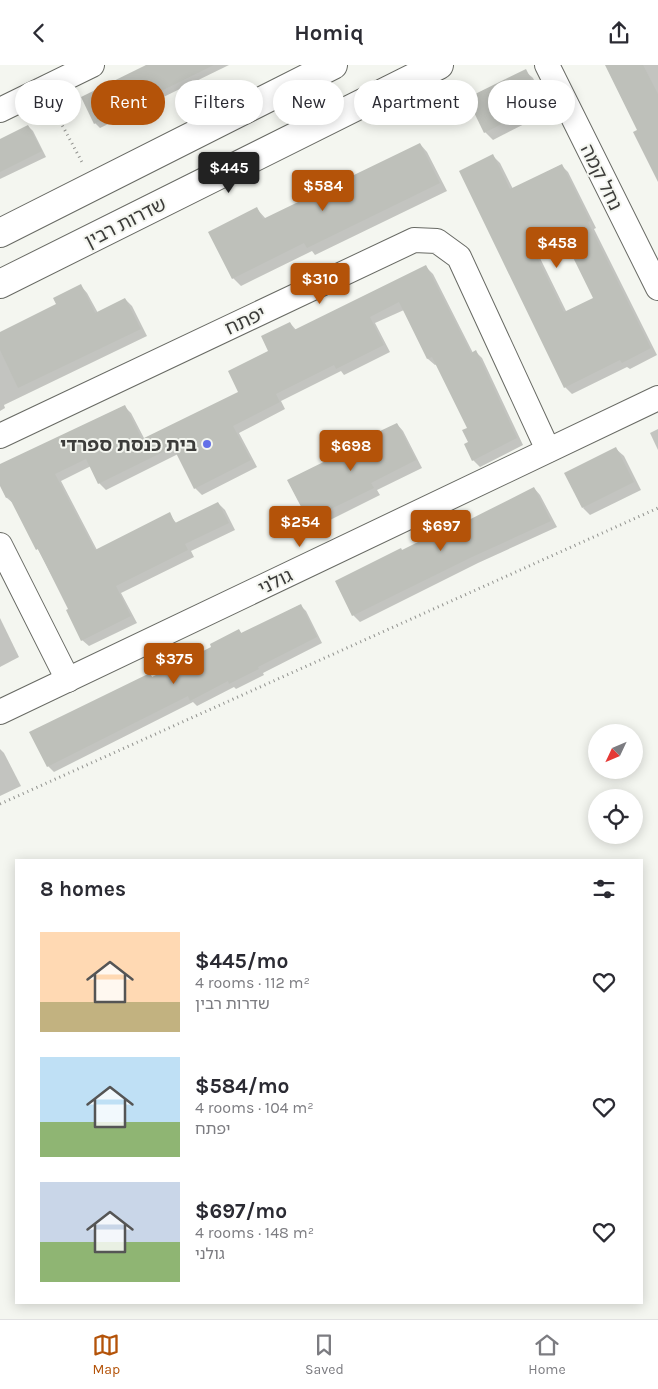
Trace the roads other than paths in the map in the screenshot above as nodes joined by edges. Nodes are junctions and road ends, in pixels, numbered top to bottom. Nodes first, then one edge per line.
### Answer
1 (92, 65) edge
2 (333, 65) edge
3 (439, 65) edge
4 (547, 65) edge
5 (0, 110) edge
6 (0, 233) edge
7 (0, 285) edge
8 (658, 288) edge
9 (658, 398) edge
10 (0, 436) edge
11 (548, 450) junction
12 (0, 545) edge
13 (68, 680) junction
14 (0, 712) edge

1 - 5 street
2 - 6 street
3 - 7 street, שדרות רבין
4 - 8 street, נחל קמה
9 - 11 street, גולני
10 - 11 street, יפתח
11 - 13 street, גולני
12 - 13 street
13 - 14 street, גולני

